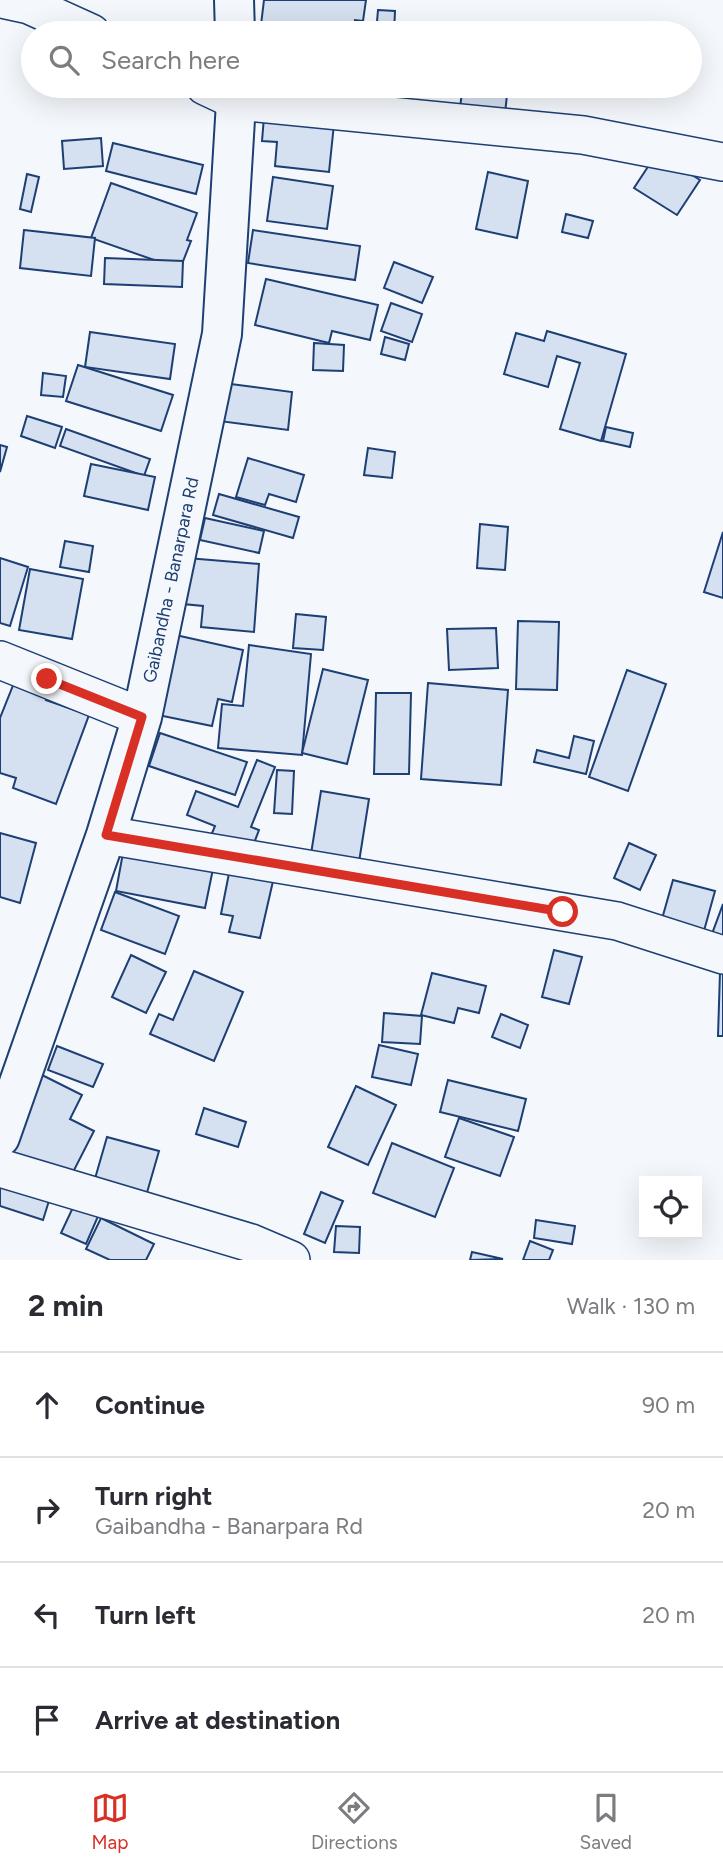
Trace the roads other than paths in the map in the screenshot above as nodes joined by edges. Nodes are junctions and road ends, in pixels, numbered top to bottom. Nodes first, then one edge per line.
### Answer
1 (6, 0) edge
2 (234, 0) edge
3 (64, 21) edge
4 (235, 21) edge
5 (226, 98) edge
6 (283, 98) edge
7 (723, 162) edge
8 (0, 660) edge
9 (142, 717) junction
10 (106, 835) junction
11 (723, 955) edge
12 (0, 1137) edge
13 (0, 1168) edge
14 (291, 1260) edge

1 - 3 street
2 - 4 main road
5 - 9 main road, Gaibandha - Banarpara Rd
6 - 7 street
8 - 9 street
9 - 10 main road, Gaibandha - Banarpara Rd
10 - 11 street
10 - 12 main road, Gaibandha - Banarpara Rd
13 - 14 street

